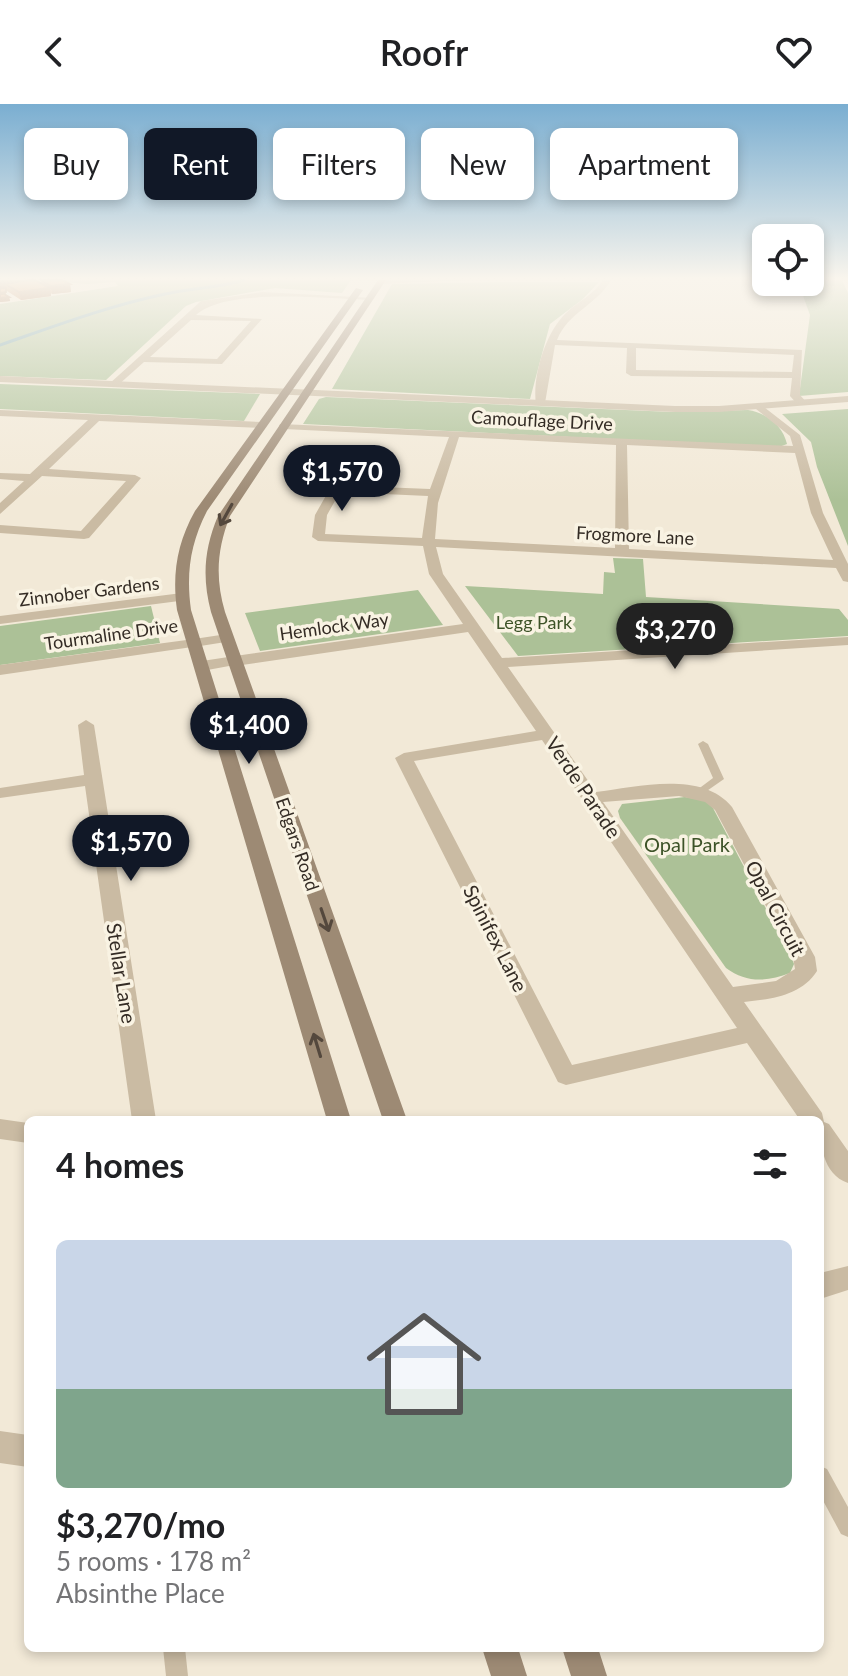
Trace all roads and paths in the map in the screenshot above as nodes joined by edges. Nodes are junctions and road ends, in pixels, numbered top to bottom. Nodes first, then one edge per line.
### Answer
1 (148, 353) edge
2 (227, 353) edge
3 (313, 353) edge
4 (334, 353) edge
5 (549, 353) edge
6 (631, 353) edge
7 (799, 353) edge
8 (142, 359) junction
9 (797, 375) junction
10 (0, 379) edge
11 (114, 384) junction
12 (287, 390) junction
13 (310, 391) junction
14 (848, 399) edge
15 (540, 403) junction
16 (802, 403) junction
17 (760, 407) junction
18 (0, 413) edge
19 (97, 417) junction
20 (262, 425) junction
21 (284, 426) junction
22 (455, 434) junction
23 (621, 442) junction
24 (799, 450) junction
25 (36, 475) junction
26 (0, 476) edge
27 (435, 493) junction
28 (0, 510) edge
29 (0, 529) edge
30 (427, 541) junction
31 (622, 552) junction
32 (840, 564) junction
33 (848, 578) edge
34 (182, 597) junction
35 (0, 620) edge
36 (472, 627) junction
37 (227, 638) junction
38 (848, 641) edge
39 (194, 643) junction
40 (235, 661) junction
41 (499, 663) junction
42 (202, 666) junction
43 (0, 670) edge
44 (86, 725) dead end
45 (548, 734) junction
46 (703, 744) dead end
47 (93, 779) junction
48 (701, 792) junction
49 (0, 793) edge
50 (590, 798) junction
51 (728, 996) junction
52 (753, 1033) junction
53 (143, 1116) edge
54 (338, 1116) edge
55 (394, 1116) edge
56 (810, 1116) edge
57 (0, 1129) edge
58 (24, 1132) edge
59 (824, 1137) edge
60 (848, 1172) edge
61 (848, 1278) edge
62 (824, 1285) edge
63 (0, 1447) edge
64 (24, 1450) edge
65 (824, 1483) edge
66 (848, 1527) edge
67 (174, 1652) edge
68 (501, 1652) edge
69 (581, 1652) edge
70 (177, 1676) edge
71 (509, 1676) edge
72 (589, 1676) edge

1 - 8 street
2 - 8 street
3 - 12 main road, Edgars Road
4 - 13 main road, Edgars Road
5 - 15 street
6 - 9 street
7 - 9 street
8 - 11 street
9 - 16 street
10 - 11 street
11 - 12 street
12 - 13 street
12 - 20 main road, Edgars Road
13 - 15 street
13 - 21 main road, Edgars Road
14 - 16 street
15 - 17 street
16 - 17 street
17 - 24 street
18 - 19 street
19 - 20 street
19 - 25 street
20 - 34 main road, Edgars Road
21 - 22 street, Camouflage Drive
21 -> 37 main road, Edgars Road
22 - 23 street, Camouflage Drive
22 - 27 street, Verde Parade
23 - 24 street, Camouflage Drive
23 - 31 street
24 - 32 street
25 - 26 street
25 - 28 street
25 - 29 street
27 - 30 street, Verde Parade
27 - 30 street, Frogmore Lane
30 - 31 street, Frogmore Lane
30 - 36 street, Verde Parade
31 - 32 street, Frogmore Lane
32 - 33 street
34 - 35 street, Zinnober Gardens
34 - 39 main road, Edgars Road
36 - 40 street, Hemlock Way
36 - 41 street, Verde Parade
37 - 39 street, Tourmaline Drive
37 - 40 main road, Edgars Road
38 - 41 street
39 - 42 main road, Edgars Road
39 - 43 street, Tourmaline Drive
40 - 42 street, Hemlock Way
40 -> 55 main road, Edgars Road
41 - 45 street, Verde Parade
54 -> 42 main road, Edgars Road
44 - 47 street, Stellar Lane
45 - 50 street, Verde Parade
45 - 52 street, Spinifex Lane
46 - 48 lane
47 - 49 street
47 - 53 street, Stellar Lane
48 - 50 street
48 - 51 street, Opal Circuit
50 - 51 street, Verde Parade
51 - 52 street, Verde Parade
52 - 56 street, Verde Parade
57 - 58 street
59 - 60 street
61 - 62 street
63 - 64 street
65 - 66 lane
67 - 70 lane
68 - 71 main road
69 - 72 main road

